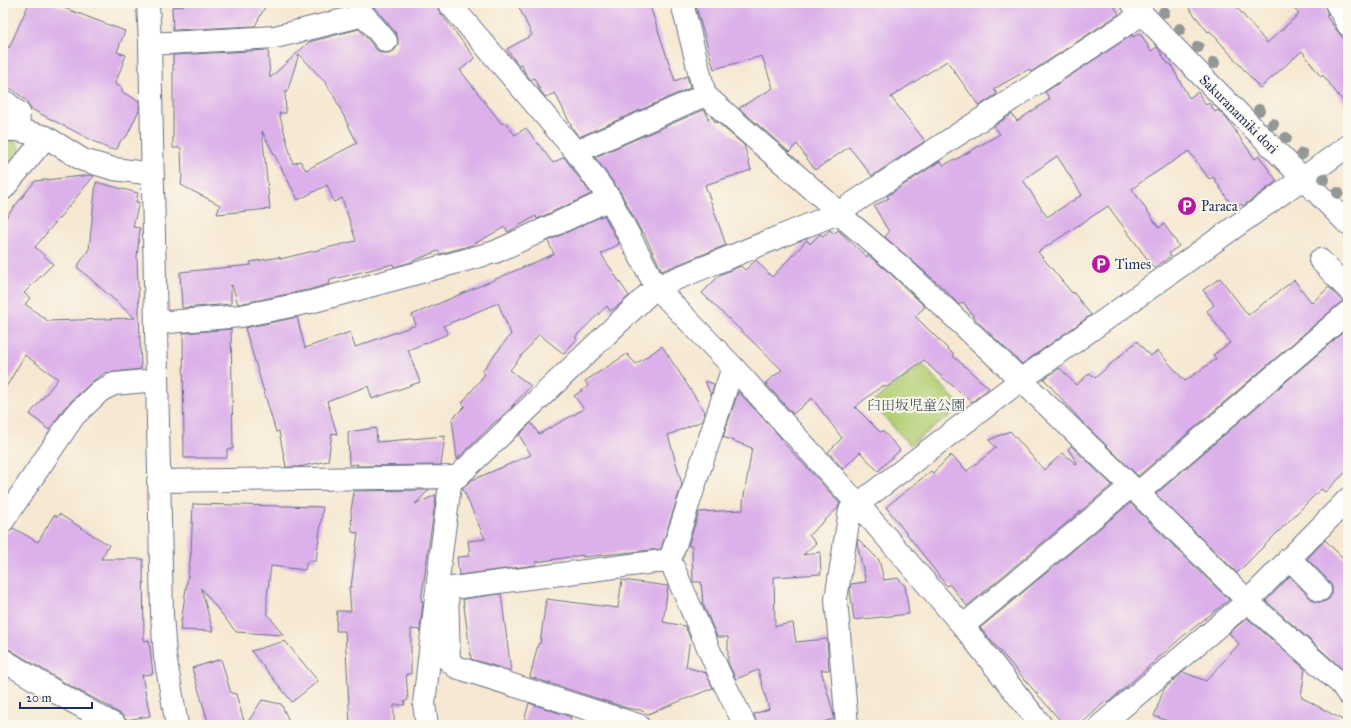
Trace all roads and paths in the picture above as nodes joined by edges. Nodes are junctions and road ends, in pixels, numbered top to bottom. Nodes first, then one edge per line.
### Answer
1 (148, 3) edge
2 (449, 3) edge
3 (682, 3) edge
4 (1336, 3) edge
5 (1137, 9) edge
6 (1348, 25) edge
7 (386, 42) dead end
8 (150, 44) junction
9 (705, 94) junction
10 (3, 100) edge
11 (11, 130) edge
12 (46, 138) junction
13 (1348, 146) edge
14 (576, 152) junction
15 (153, 174) junction
16 (1303, 178) junction
17 (3, 188) edge
18 (610, 199) junction
19 (838, 213) junction
20 (1348, 224) edge
21 (1320, 260) dead end
22 (656, 287) junction
23 (1348, 289) edge
24 (1348, 312) edge
25 (156, 323) junction
26 (733, 367) junction
27 (156, 380) junction
28 (1022, 380) junction
29 (451, 478) junction
30 (158, 481) junction
31 (1134, 489) junction
32 (1348, 499) edge
33 (857, 503) junction
34 (3, 521) edge
35 (1289, 558) junction
36 (670, 560) junction
37 (442, 589) junction
38 (1320, 590) dead end
39 (1248, 601) junction
40 (963, 626) junction
41 (3, 660) edge
42 (1344, 681) edge
43 (115, 725) edge
44 (177, 725) edge
45 (427, 725) edge
46 (638, 725) edge
47 (746, 725) edge
48 (847, 725) edge
49 (1040, 725) edge
50 (1101, 725) edge

1 - 8 street
2 - 14 street
3 - 9 street
4 - 6 street
5 - 16 street, Sakuranamiki dori
5 - 19 street
7 - 8 street
8 - 15 street
9 - 14 street
9 - 19 street
10 - 11 street
11 - 12 street
12 - 15 street
12 - 17 street
13 - 16 street
14 - 18 street
15 - 25 street
16 - 20 street, Sakuranamiki dori
16 - 28 street
18 - 22 street
18 - 25 street
19 - 22 street
19 - 28 street
21 - 23 street
22 - 26 street
22 - 29 street
24 - 31 street
25 - 27 street
26 - 33 street
26 - 36 street
27 - 30 street
27 - 34 street
28 - 31 street
28 - 33 street
29 - 30 street
29 - 37 street
30 - 44 street
31 - 39 street
31 - 40 street
32 - 35 street
33 - 40 street
33 - 48 street
35 - 38 street
35 - 39 street
36 - 37 street
36 - 47 street
37 - 45 street
37 - 46 street
39 - 42 street
39 - 50 street
40 - 49 street
41 - 43 street

